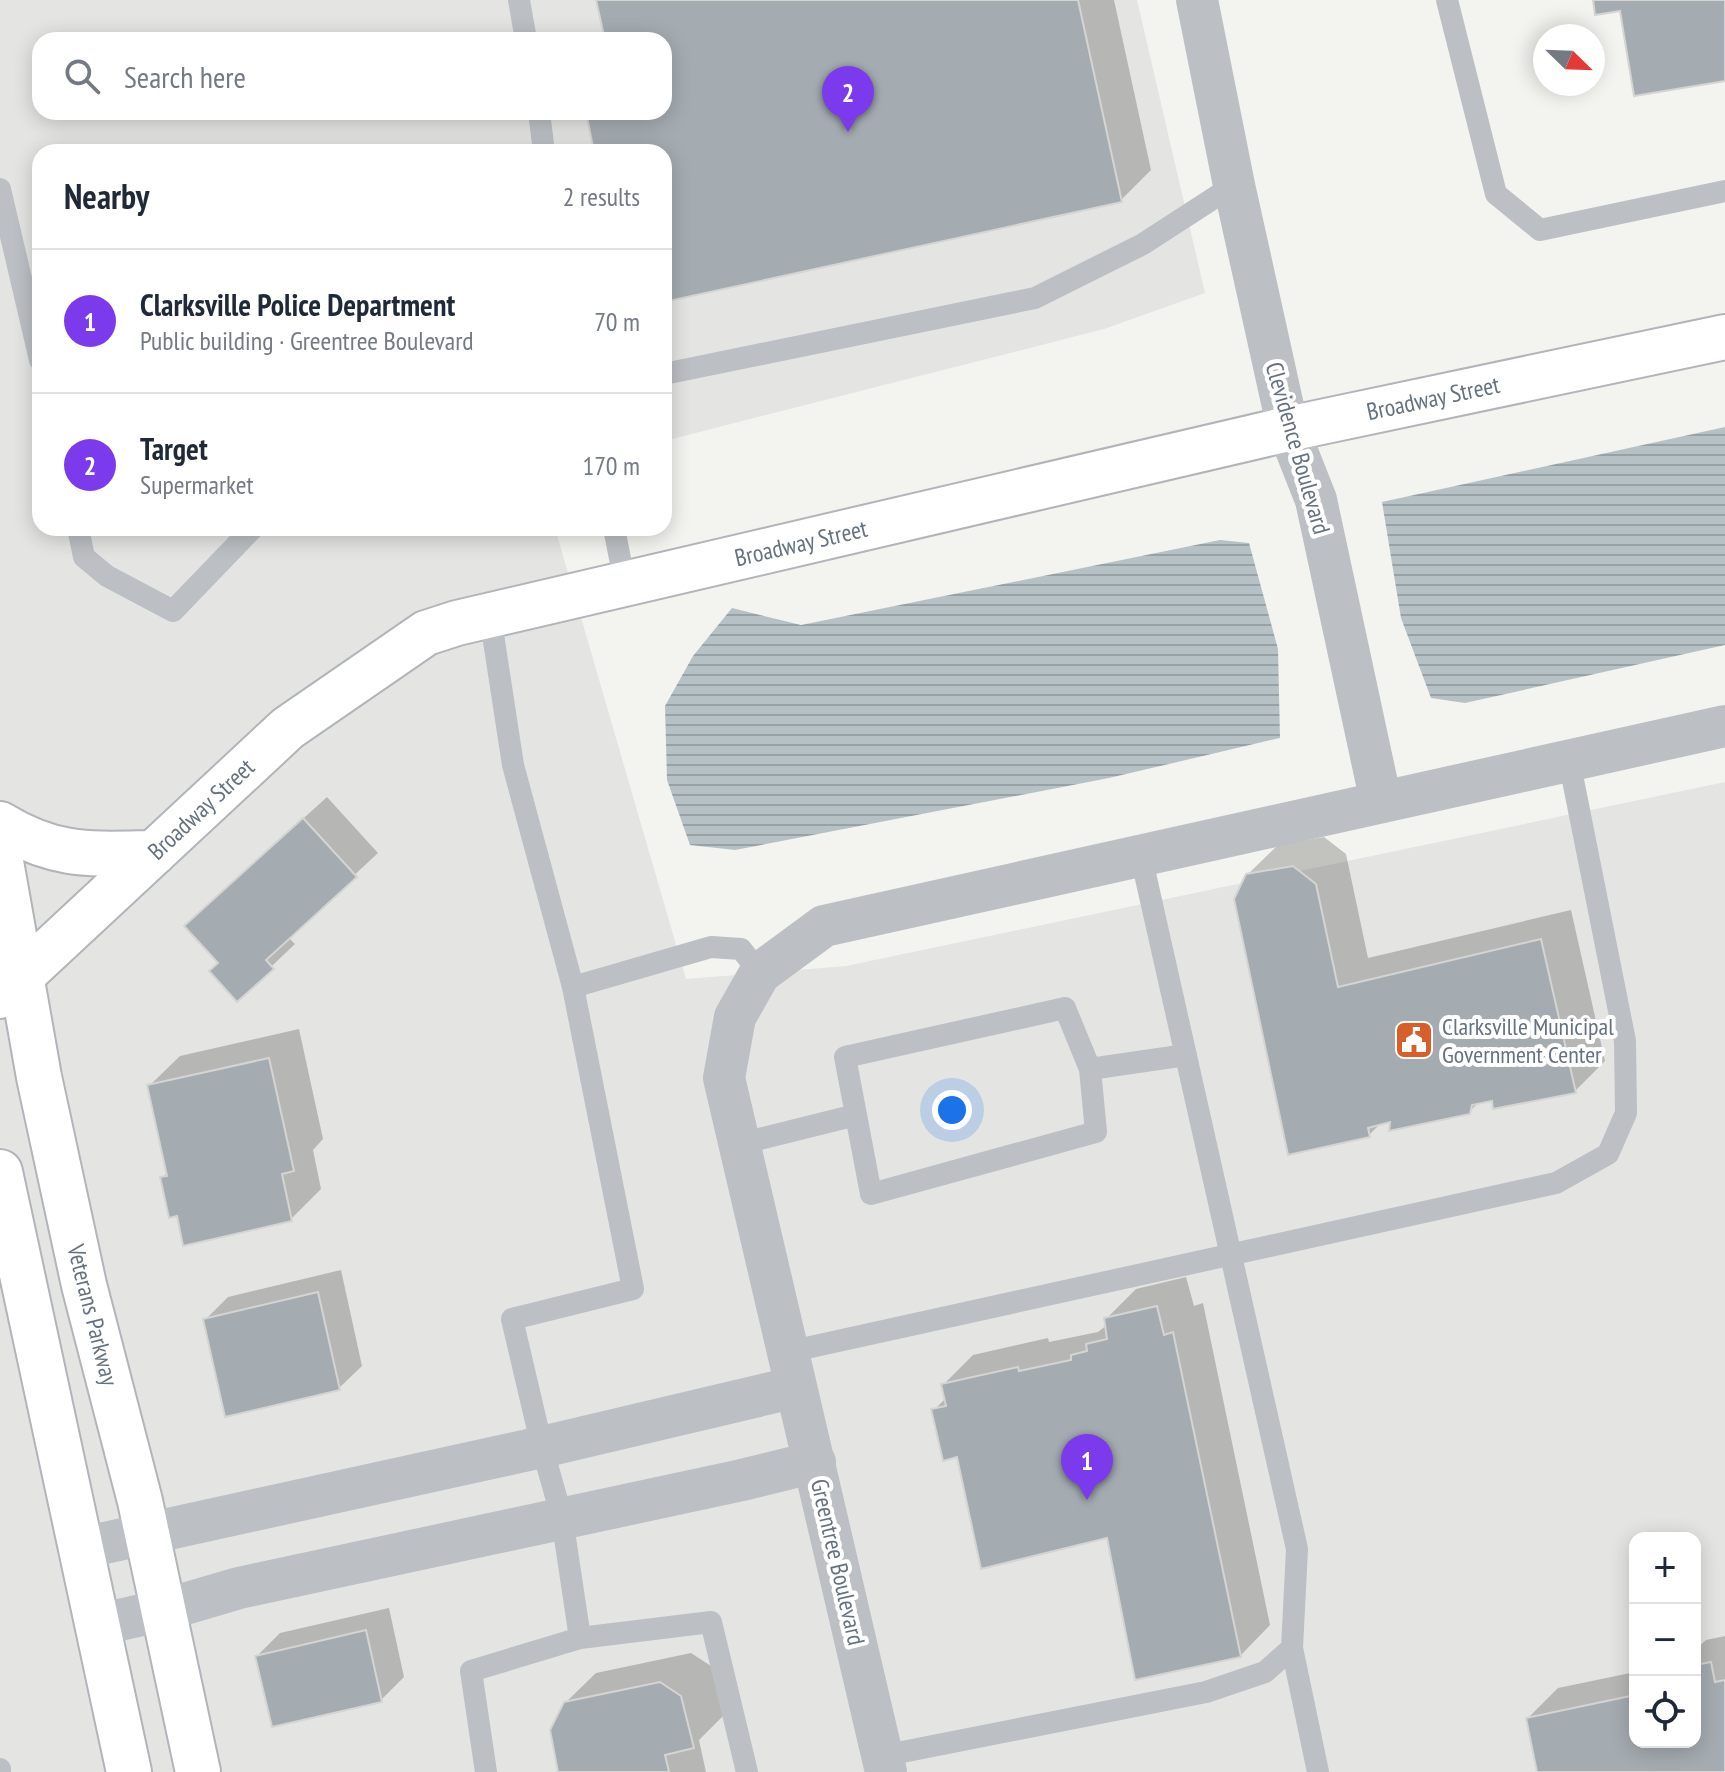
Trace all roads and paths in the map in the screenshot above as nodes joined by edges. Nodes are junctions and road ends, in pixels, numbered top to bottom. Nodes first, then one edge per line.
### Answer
1 (519, 0) edge
2 (1197, 0) edge
3 (1447, 0) edge
4 (525, 32) edge
5 (540, 120) edge
6 (543, 144) edge
7 (1234, 185) junction
8 (0, 189) edge
9 (1725, 191) edge
10 (32, 326) edge
11 (1725, 337) edge
12 (672, 372) edge
13 (1288, 429) junction
14 (80, 536) edge
15 (245, 536) edge
16 (616, 536) edge
17 (625, 584) junction
18 (490, 615) junction
19 (1725, 726) edge
20 (1569, 760) junction
21 (1381, 802) junction
22 (0, 824) edge
23 (154, 853) junction
24 (0, 856) edge
25 (1141, 856) junction
26 (760, 973) junction
27 (11, 986) edge
28 (573, 987) junction
29 (1186, 1055) junction
30 (1090, 1069) junction
31 (856, 1115) junction
32 (739, 1144) junction
33 (2, 1190) edge
34 (1231, 1255) junction
35 (792, 1369) junction
36 (542, 1447) junction
37 (815, 1462) junction
38 (562, 1518) junction
39 (148, 1534) junction
40 (82, 1548) junction
41 (164, 1610) junction
42 (97, 1625) junction
43 (580, 1638) junction
44 (1292, 1648) junction
45 (884, 1764) edge
46 (129, 1772) edge
47 (198, 1772) edge
48 (486, 1772) edge
49 (747, 1772) edge
50 (1318, 1772) edge

1 - 4 lane
2 - 7 street, Clevidence Boulevard
3 - 9 lane
5 - 6 lane
7 - 12 lane
7 - 13 street, Clevidence Boulevard
8 - 10 lane
11 - 13 main road, Broadway Street
13 - 17 main road, Broadway Street
13 - 21 street, Clevidence Boulevard
14 - 15 lane
16 - 17 lane
17 - 18 main road, Broadway Street
18 - 23 main road, Broadway Street
18 - 28 lane
19 - 20 street
20 - 21 street
20 - 34 lane
21 - 25 street
22 - 23 main road
23 - 27 main road, Broadway Street
24 - 27 main road, Veterans Parkway
25 - 26 street
25 - 29 lane
26 - 28 lane
26 - 32 street, Greentree Boulevard
27 - 39 main road, Veterans Parkway
28 - 36 lane
29 - 30 lane
29 - 34 lane
30 - 31 lane
30 - 31 lane
31 - 32 lane
32 - 35 street, Greentree Boulevard
33 - 40 main road
34 - 35 lane
34 - 44 lane
35 - 36 street
35 - 37 street, Greentree Boulevard
36 - 38 lane
36 - 39 street
37 - 38 street
37 - 45 street, Greentree Boulevard
38 - 41 street
38 - 43 lane
39 - 40 street
39 - 41 main road, Veterans Parkway
40 - 42 main road
41 - 42 street
41 - 47 main road, Veterans Parkway
42 - 46 main road
43 - 48 lane
43 - 49 lane
44 - 45 lane
44 - 50 lane

